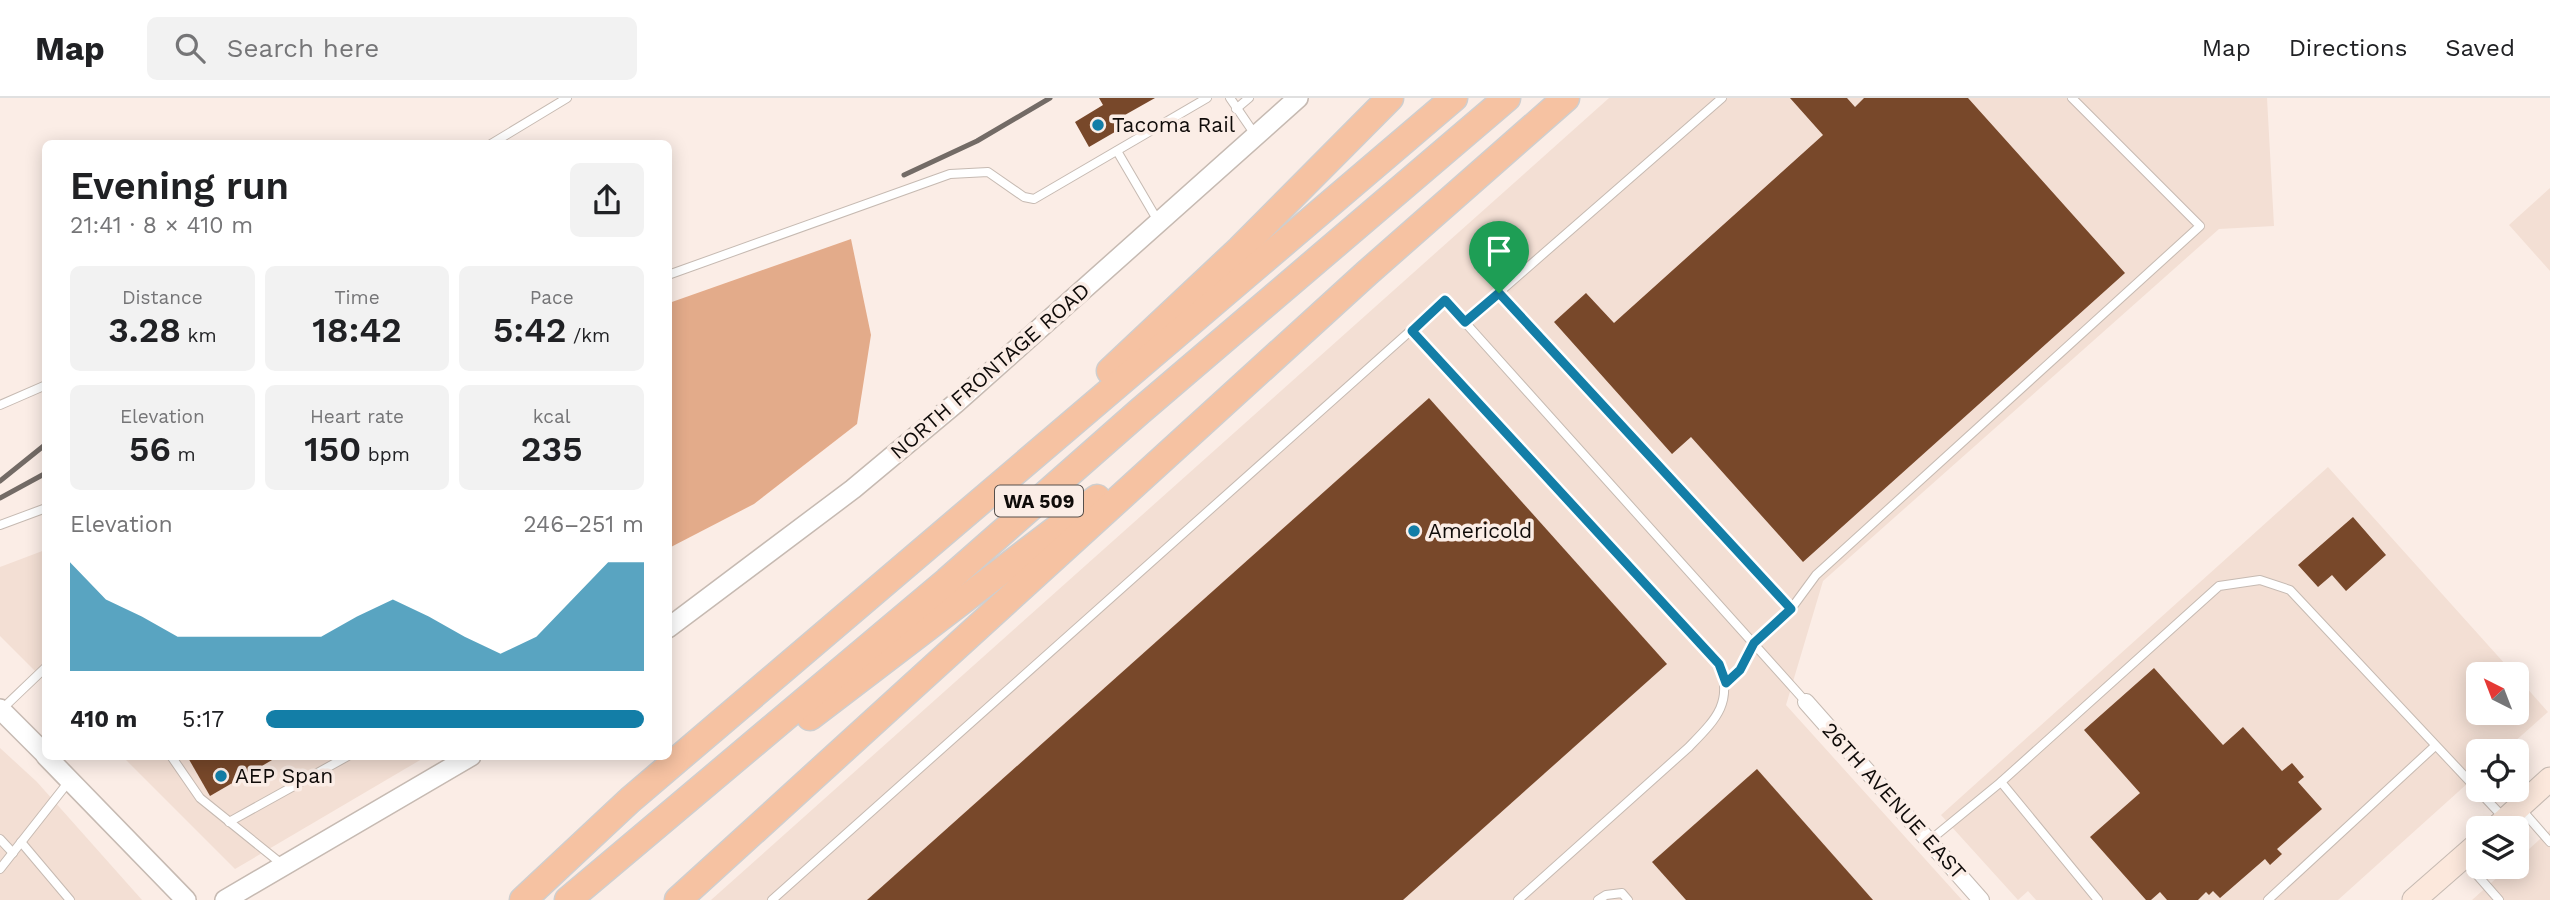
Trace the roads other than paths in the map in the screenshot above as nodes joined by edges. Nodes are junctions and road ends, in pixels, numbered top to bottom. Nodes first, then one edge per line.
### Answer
1 (567, 98) edge
2 (1208, 98) edge
3 (1230, 98) edge
4 (1249, 98) edge
5 (1298, 98) edge
6 (1390, 98) edge
7 (1454, 98) edge
8 (1507, 98) edge
9 (1566, 98) edge
10 (1722, 98) edge
11 (2071, 98) edge
12 (1236, 109) junction
13 (1256, 136) junction
14 (498, 140) edge
15 (1117, 150) junction
16 (1158, 222) junction
17 (1367, 273) junction
18 (672, 274) edge
19 (1499, 293) junction
20 (1465, 322) junction
21 (1412, 331) junction
22 (42, 387) edge
23 (0, 405) edge
24 (42, 509) edge
25 (0, 525) edge
26 (1791, 609) junction
27 (851, 614) junction
28 (672, 625) edge
29 (1754, 643) junction
30 (42, 671) edge
31 (1726, 683) junction
32 (1806, 702) joint
33 (1, 709) edge
34 (2435, 746) junction
35 (42, 752) edge
36 (50, 760) edge
37 (174, 760) edge
38 (341, 760) edge
39 (464, 760) edge
40 (2550, 779) edge
41 (70, 780) junction
42 (2001, 782) junction
43 (2504, 816) edge
44 (2508, 816) edge
45 (229, 822) junction
46 (2529, 831) edge
47 (0, 839) edge
48 (1929, 841) junction
49 (21, 842) junction
50 (2550, 842) edge
51 (13, 853) junction
52 (2466, 854) edge
53 (283, 865) junction
54 (0, 869) edge
55 (2487, 879) edge
56 (71, 900) edge
57 (187, 900) edge
58 (225, 900) edge
59 (523, 900) edge
60 (568, 900) edge
61 (678, 900) edge
62 (772, 900) edge
63 (1518, 900) edge
64 (1598, 900) edge
65 (1628, 900) edge
66 (1981, 900) edge
67 (2098, 900) edge
68 (2268, 900) edge
69 (2414, 900) edge
70 (2499, 900) edge

1 - 14 lane
2 - 15 lane
3 - 12 lane
4 - 12 lane
5 - 13 street, NORTH FRONTAGE ROAD
6 - 27 highway
7 - 27 highway, WA 509
8 - 60 highway, WA 509
9 - 17 highway
10 - 19 lane
11 - 26 lane
12 - 13 lane
13 - 16 street, NORTH FRONTAGE ROAD
15 - 16 lane
15 - 18 lane
16 - 28 street, NORTH FRONTAGE ROAD
17 - 60 highway
17 - 61 highway
19 - 20 lane
19 - 26 lane
20 - 21 lane
20 - 29 lane
21 - 31 lane
21 - 62 lane
22 - 23 lane
24 - 25 lane
26 - 29 lane
27 - 59 highway, WA 509
29 - 31 lane
29 - 32 lane
30 - 33 lane
31 - 63 lane
32 - 48 street, 26TH AVENUE EAST
33 - 35 street
34 - 42 lane
34 - 43 lane
34 - 68 lane
36 - 41 street
37 - 45 lane
38 - 45 lane
39 - 53 street
40 - 44 main road
41 - 49 lane
41 - 57 street
42 - 48 lane
42 - 67 lane
45 - 53 lane
46 - 50 lane
47 - 51 lane
48 - 66 street, 26TH AVENUE EAST
49 - 51 lane
49 - 56 lane
51 - 54 lane
52 - 69 main road
53 - 58 street
55 - 70 lane
64 - 65 lane

